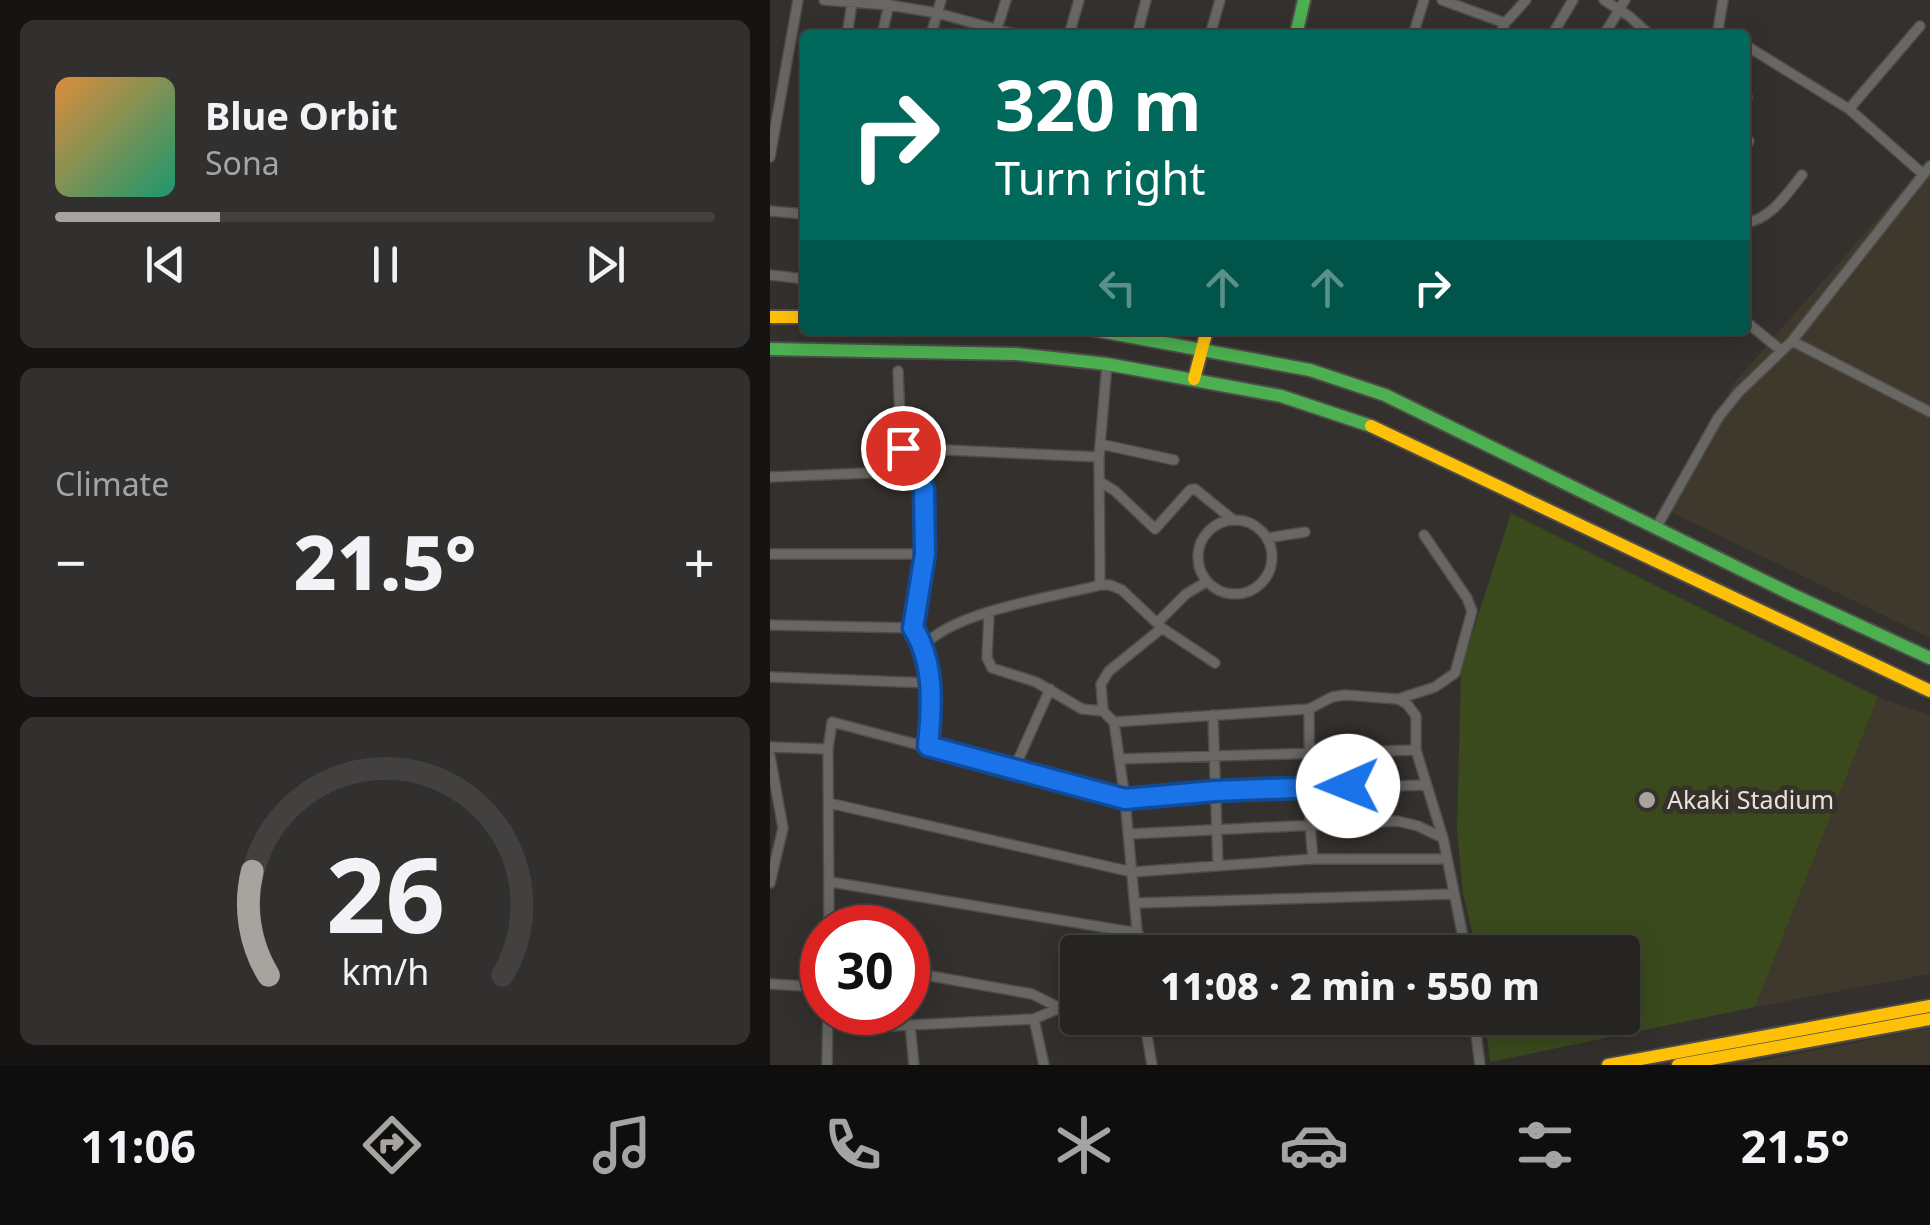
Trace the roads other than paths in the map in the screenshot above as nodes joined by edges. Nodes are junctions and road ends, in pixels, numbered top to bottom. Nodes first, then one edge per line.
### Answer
1 (798, 0) edge
2 (824, 0) edge
3 (941, 0) edge
4 (1006, 0) edge
5 (1079, 0) edge
6 (1146, 0) edge
7 (1220, 0) edge
8 (1304, 0) edge
9 (1424, 0) edge
10 (1442, 0) edge
11 (1526, 0) edge
12 (1574, 0) edge
13 (1604, 0) edge
14 (1723, 0) edge
15 (889, 2) edge
16 (852, 3) junction
17 (1469, 4) edge
18 (1622, 4) edge
19 (937, 13) junction
20 (1505, 23) junction
21 (1920, 26) dead end
22 (848, 30) edge
23 (883, 30) edge
24 (932, 30) edge
25 (990, 30) edge
26 (997, 30) edge
27 (1070, 30) edge
28 (1138, 30) edge
29 (1211, 30) edge
30 (1297, 30) edge
31 (1415, 30) edge
32 (1502, 30) edge
33 (1555, 30) edge
34 (1607, 30) edge
35 (1645, 30) edge
36 (1720, 30) edge
37 (1750, 48) edge
38 (1848, 108) junction
39 (770, 157) edge
40 (1926, 170) edge
41 (1802, 175) dead end
42 (770, 211) edge
43 (800, 214) edge
44 (1750, 222) edge
45 (770, 275) edge
46 (800, 278) edge
47 (770, 317) edge
48 (800, 317) edge
49 (1750, 325) edge
50 (1122, 335) edge
51 (1204, 335) edge
52 (1792, 341) junction
53 (770, 349) edge
54 (1200, 349) junction
55 (1782, 351) junction
56 (1107, 364) junction
57 (898, 370) dead end
58 (1194, 379) junction
59 (1930, 412) edge
60 (1100, 444) junction
61 (903, 448) junction
62 (1098, 457) junction
63 (1174, 460) dead end
64 (916, 471) junction
65 (770, 477) edge
66 (1099, 481) junction
67 (1232, 519) junction
68 (1656, 528) junction
69 (1305, 532) dead end
70 (1424, 536) dead end
71 (1267, 538) junction
72 (770, 554) edge
73 (925, 554) junction
74 (1206, 582) junction
75 (1100, 585) junction
76 (989, 614) junction
77 (770, 625) edge
78 (1159, 625) junction
79 (913, 628) junction
80 (924, 646) junction
81 (1930, 658) edge
82 (1215, 663) dead end
83 (770, 676) edge
84 (930, 683) junction
85 (1050, 689) junction
86 (1930, 691) edge
87 (1398, 699) junction
88 (1310, 709) junction
89 (1103, 711) junction
90 (1213, 715) junction
91 (1114, 722) junction
92 (928, 746) junction
93 (770, 748) edge
94 (828, 749) junction
95 (1416, 750) junction
96 (1309, 752) junction
97 (770, 756) edge
98 (1214, 756) junction
99 (1119, 759) junction
100 (1014, 769) junction
101 (773, 774) edge
102 (1426, 785) junction
103 (1310, 787) junction
104 (1215, 791) junction
105 (1125, 799) junction
106 (829, 803) junction
107 (1310, 826) junction
108 (770, 828) edge
109 (783, 828) junction
110 (1216, 828) junction
111 (1128, 834) junction
112 (1443, 838) junction
113 (1446, 859) junction
114 (1314, 860) junction
115 (1218, 866) junction
116 (1132, 872) junction
117 (830, 882) junction
118 (770, 883) edge
119 (1454, 894) junction
120 (1136, 903) junction
121 (830, 905) edge
122 (1138, 933) joint
123 (1462, 935) edge
124 (930, 976) edge
125 (770, 984) edge
126 (800, 985) edge
127 (1930, 1006) edge
128 (1060, 1008) joint
129 (1034, 1019) junction
130 (1930, 1019) edge
131 (930, 1024) edge
132 (828, 1035) edge
133 (911, 1035) edge
134 (1147, 1035) edge
135 (1477, 1035) edge
136 (1645, 1062) edge
137 (827, 1065) edge
138 (914, 1065) edge
139 (1044, 1065) edge
140 (1152, 1065) edge
141 (1480, 1065) edge
142 (1608, 1065) edge
143 (1678, 1065) edge

1 - 39 street
2 - 16 street
3 - 19 street
4 - 26 street
5 - 27 street
6 - 28 street
7 - 29 street
8 - 30 main road
9 - 31 street
10 - 17 street
11 - 20 street
12 - 33 street
13 - 18 street
14 - 36 street
15 - 16 street
15 - 19 street
15 - 23 street
16 - 22 street
17 - 20 street
18 - 34 street
18 - 35 street
19 - 24 street
19 - 25 street
20 - 32 street
21 - 38 street
37 - 38 street
38 - 40 street
40 - 52 street
41 - 44 street
42 - 43 street
45 - 46 street
47 - 48 main road
49 - 55 street
50 - 54 main road
51 - 54 main road
52 - 55 street
52 - 59 street
53 - 56 main road
54 - 58 main road
54 - 68 main road
55 - 68 street
56 - 58 main road
56 - 60 street
57 - 61 street
58 - 86 main road
60 - 62 street
60 - 63 street
61 - 62 street
61 - 64 street
62 - 66 street
64 - 65 street
64 - 73 street
66 - 67 street
66 - 75 street
67 - 71 street
67 - 74 street
68 - 81 main road
69 - 71 street
70 - 87 street
71 - 74 street
72 - 73 street
73 - 79 street
74 - 78 street
75 - 76 street
75 - 78 street
76 - 80 street
76 - 85 street
77 - 79 street
78 - 82 street
78 - 89 street
79 - 80 street
80 - 84 street
83 - 84 street
84 - 92 street
85 - 89 street
85 - 100 street
87 - 88 street
87 - 95 street
88 - 90 street
88 - 96 street
89 - 91 street
90 - 91 street
90 - 98 street
91 - 99 street
92 - 94 street
92 - 100 street
93 - 94 street
94 - 106 street
95 - 96 street
95 - 102 street
96 - 98 street
96 - 103 street
97 - 101 street
98 - 99 street
98 - 104 street
99 - 105 street
100 - 105 street
101 - 109 street
102 - 103 street
102 - 112 street
103 - 104 street
103 - 107 street
104 - 105 street
104 - 110 street
105 - 111 street
106 - 116 street
106 - 117 street
107 - 110 street
107 - 112 street
107 - 114 street
108 - 109 street
109 - 118 street
110 - 111 street
110 - 115 street
111 - 116 street
112 - 113 street
113 - 114 street
113 - 119 street
114 - 115 street
115 - 116 street
116 - 120 street
117 - 121 street
117 - 122 street
119 - 120 street
119 - 123 street
120 - 122 street
124 - 128 street
125 - 126 street
127 - 136 main road
128 - 129 street
129 - 131 street
129 - 139 street
130 - 143 main road
132 - 137 street
133 - 138 street
134 - 140 street
135 - 141 street
136 - 142 main road

